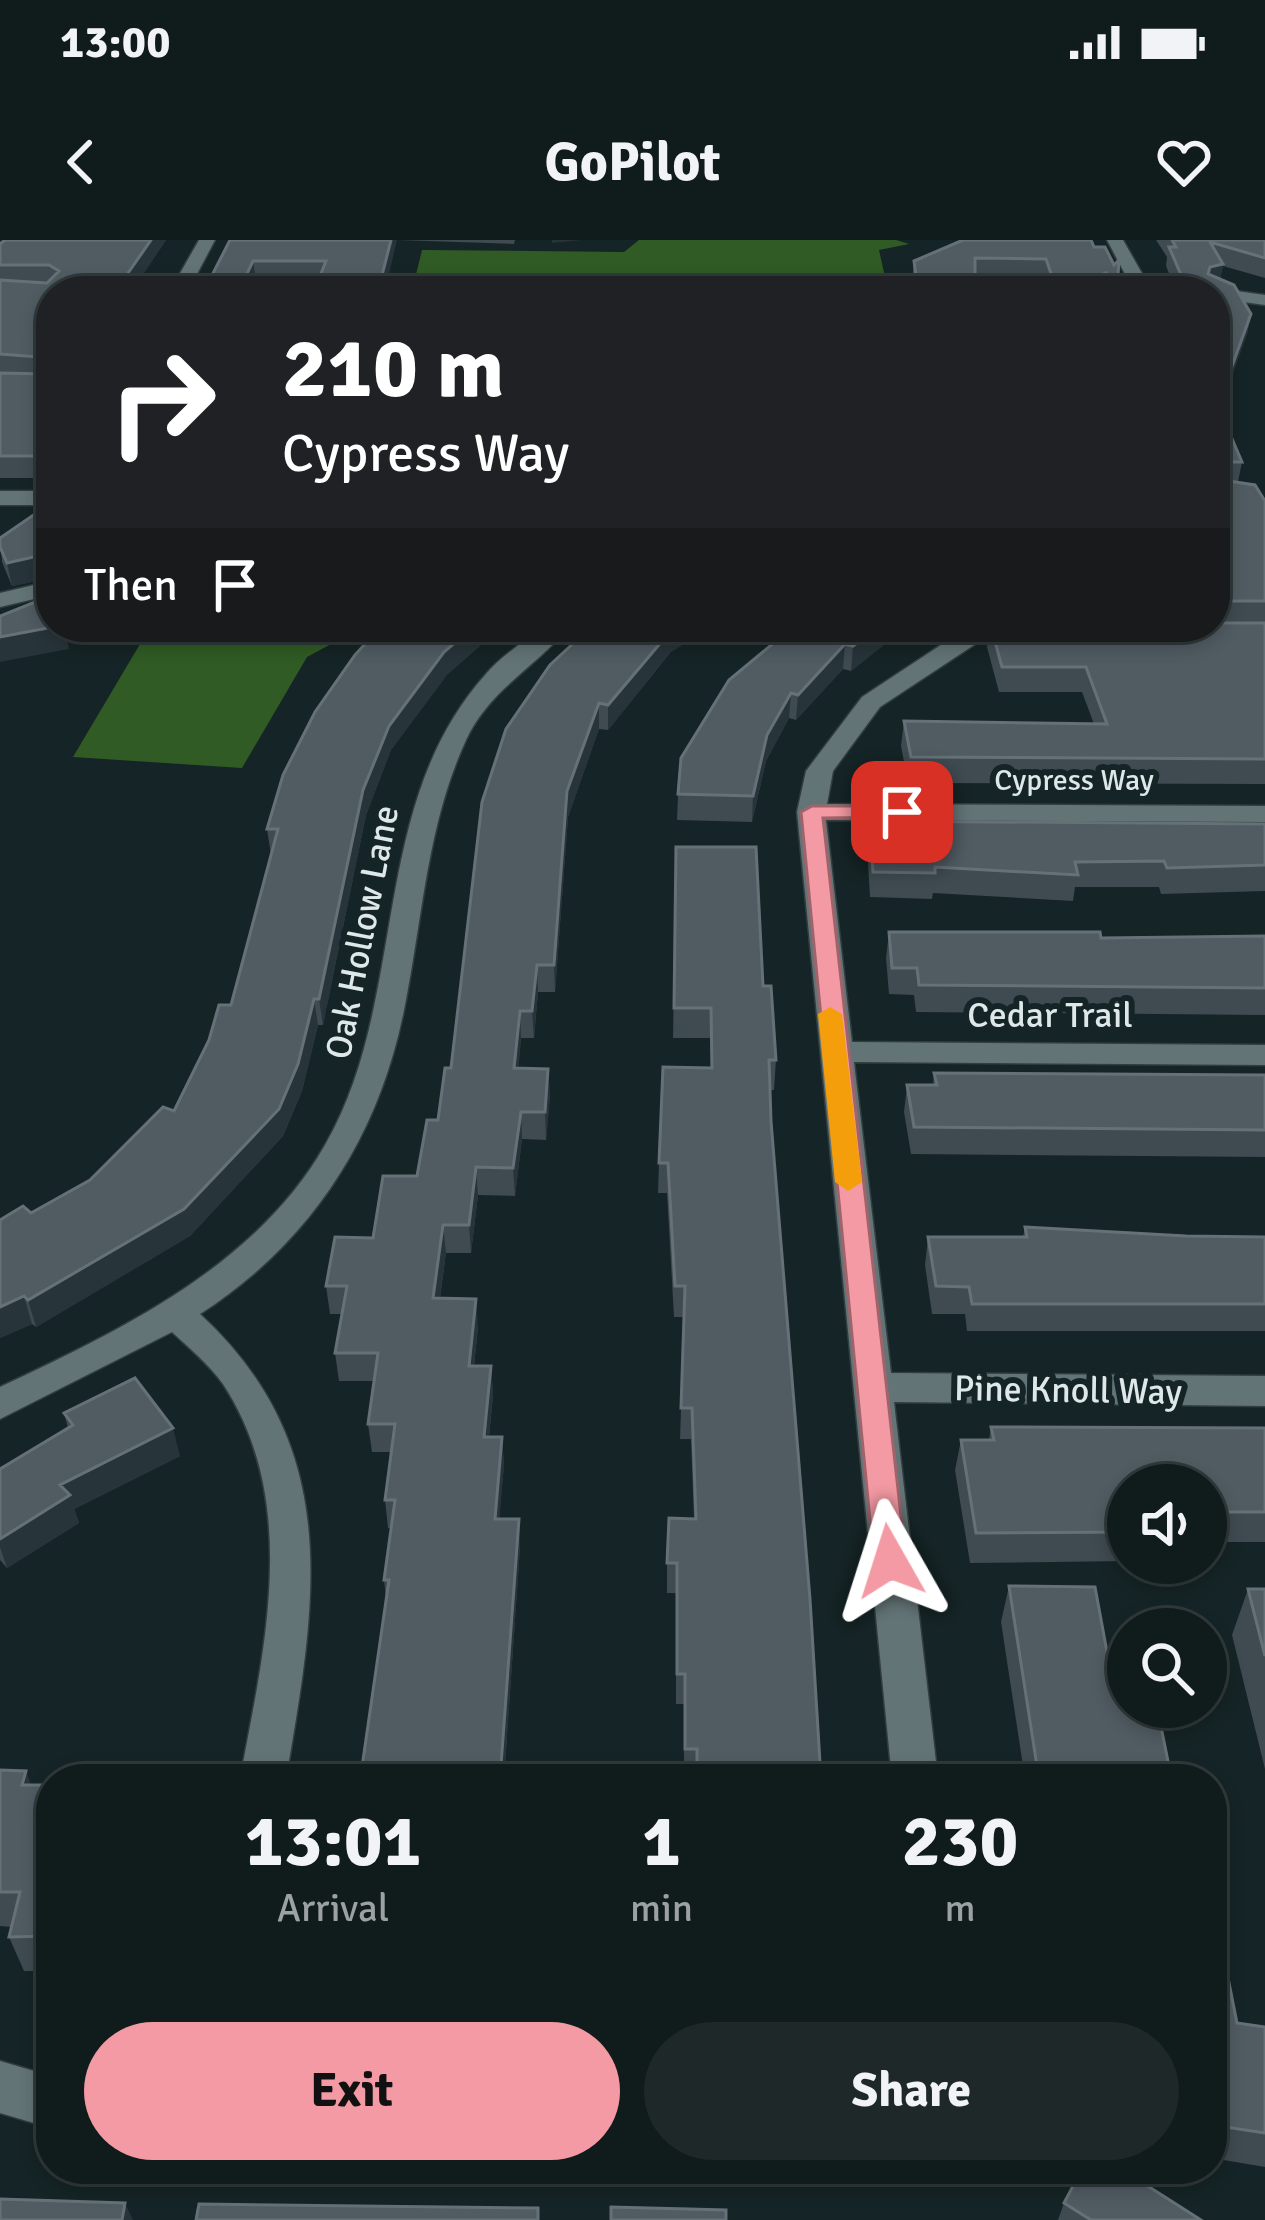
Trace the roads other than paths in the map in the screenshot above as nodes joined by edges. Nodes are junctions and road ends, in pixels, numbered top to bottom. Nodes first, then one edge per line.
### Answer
1 (207, 240) edge
2 (1115, 240) edge
3 (187, 276) edge
4 (1135, 276) edge
5 (0, 498) edge
6 (36, 498) edge
7 (36, 592) edge
8 (0, 601) edge
9 (540, 642) edge
10 (962, 642) edge
11 (812, 812) junction
12 (1265, 814) edge
13 (834, 1052) junction
14 (1265, 1055) edge
15 (177, 1314) junction
16 (871, 1387) junction
17 (1265, 1391) edge
18 (0, 1405) edge
19 (265, 1764) edge
20 (913, 1764) edge
21 (0, 2087) edge
22 (36, 2098) edge

1 - 3 street
2 - 4 street
5 - 6 street
7 - 8 street
9 - 15 street, Oak Hollow Lane
10 - 11 street
11 - 12 street, Cypress Way
11 - 13 street
13 - 14 street, Cedar Trail
13 - 16 street
15 - 18 street, Oak Hollow Lane
15 - 19 street
16 - 17 street, Pine Knoll Way
16 - 20 street
21 - 22 street

